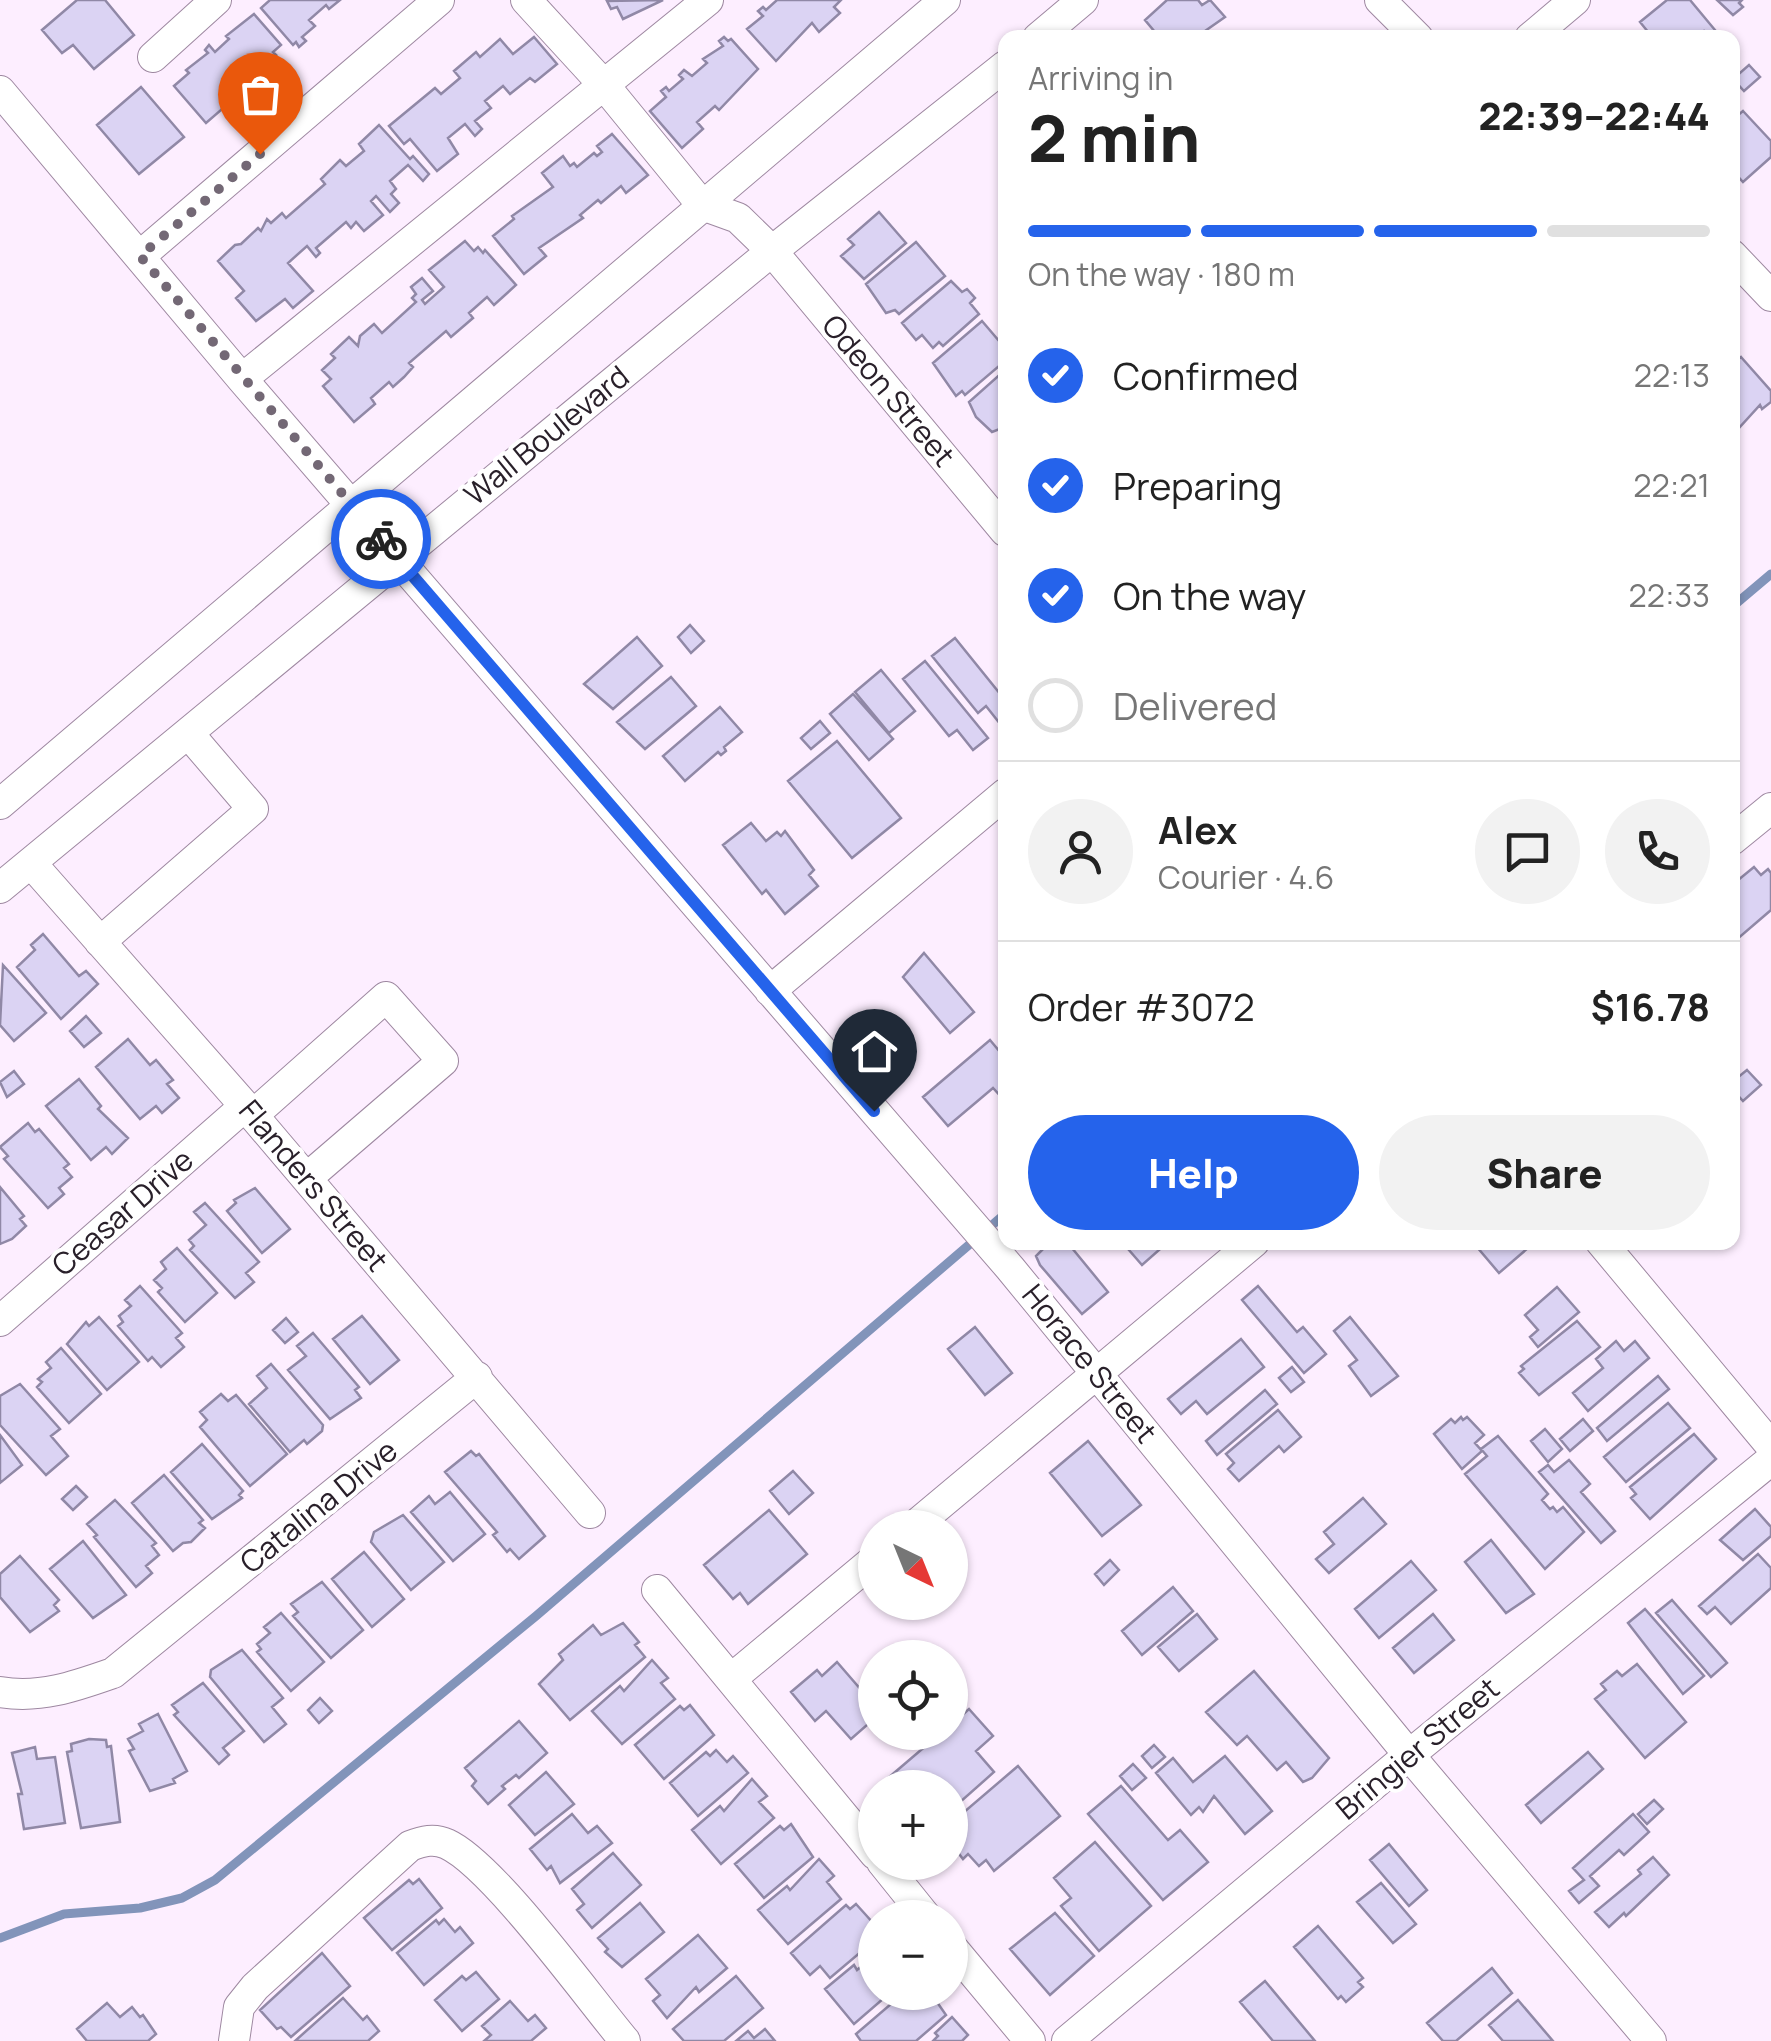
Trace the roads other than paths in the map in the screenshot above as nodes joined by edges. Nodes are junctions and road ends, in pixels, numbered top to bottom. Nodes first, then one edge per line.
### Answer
1 (216, 0) edge
2 (439, 0) edge
3 (526, 0) edge
4 (708, 0) edge
5 (1083, 0) edge
6 (1380, 0) edge
7 (1575, 0) edge
8 (925, 6) edge
9 (1047, 30) edge
10 (1410, 30) edge
11 (1539, 30) edge
12 (153, 57) dead end
13 (998, 72) edge
14 (604, 85) junction
15 (0, 90) edge
16 (702, 205) junction
17 (772, 251) junction
18 (140, 256) junction
19 (242, 378) junction
20 (351, 504) junction
21 (998, 523) edge
22 (398, 559) junction
23 (188, 733) junction
24 (998, 800) edge
25 (0, 804) edge
26 (1771, 808) edge
27 (1740, 833) edge
28 (31, 864) junction
29 (0, 888) edge
30 (100, 942) junction
31 (770, 991) junction
32 (249, 1110) junction
33 (307, 1178) junction
34 (1244, 1250) edge
35 (1608, 1250) edge
36 (0, 1320) edge
37 (1096, 1373) junction
38 (477, 1377) junction
39 (1771, 1446) edge
40 (1771, 1460) edge
41 (933, 1510) edge
42 (590, 1513) dead end
43 (858, 1573) edge
44 (657, 1590) dead end
45 (732, 1679) junction
46 (0, 1692) edge
47 (1409, 1755) junction
48 (858, 1833) edge
49 (897, 1880) edge
50 (913, 1900) edge
51 (968, 1967) edge
52 (234, 2041) edge
53 (625, 2041) edge
54 (1030, 2041) edge
55 (1067, 2041) edge
56 (1652, 2041) edge

1 - 12 street
2 - 18 street
3 - 14 street
4 - 14 street
5 - 9 street
6 - 10 street
7 - 11 street
8 - 16 street
13 - 17 street, Wall Boulevard
14 - 16 street
14 - 19 street
15 - 18 street, Horace Street
16 - 17 street, Odeon Street
16 - 20 street
17 - 21 street, Odeon Street
17 - 22 street, Wall Boulevard
18 - 19 street, Horace Street
19 - 20 street, Horace Street
20 - 22 street, Horace Street
20 - 25 street
22 - 23 street, Wall Boulevard
22 - 31 street, Horace Street
23 - 28 street, Wall Boulevard
23 - 30 street
24 - 31 street
26 - 27 street
28 - 29 street, Wall Boulevard
28 - 30 street, Flanders Street
30 - 32 street, Flanders Street
31 - 37 street, Horace Street
32 - 33 street, Flanders Street
32 - 33 street, Ceasar Drive
32 - 36 street, Ceasar Drive
33 - 38 street, Flanders Street
34 - 37 street
35 - 39 street
37 - 41 street
37 - 47 street, Horace Street
38 - 42 street, Flanders Street
38 - 46 street, Catalina Drive
40 - 47 street, Bringier Street
43 - 45 street
44 - 45 street
45 - 48 street
47 - 55 street, Bringier Street
47 - 56 street, Horace Street
49 - 50 street
51 - 54 street
52 - 53 street

